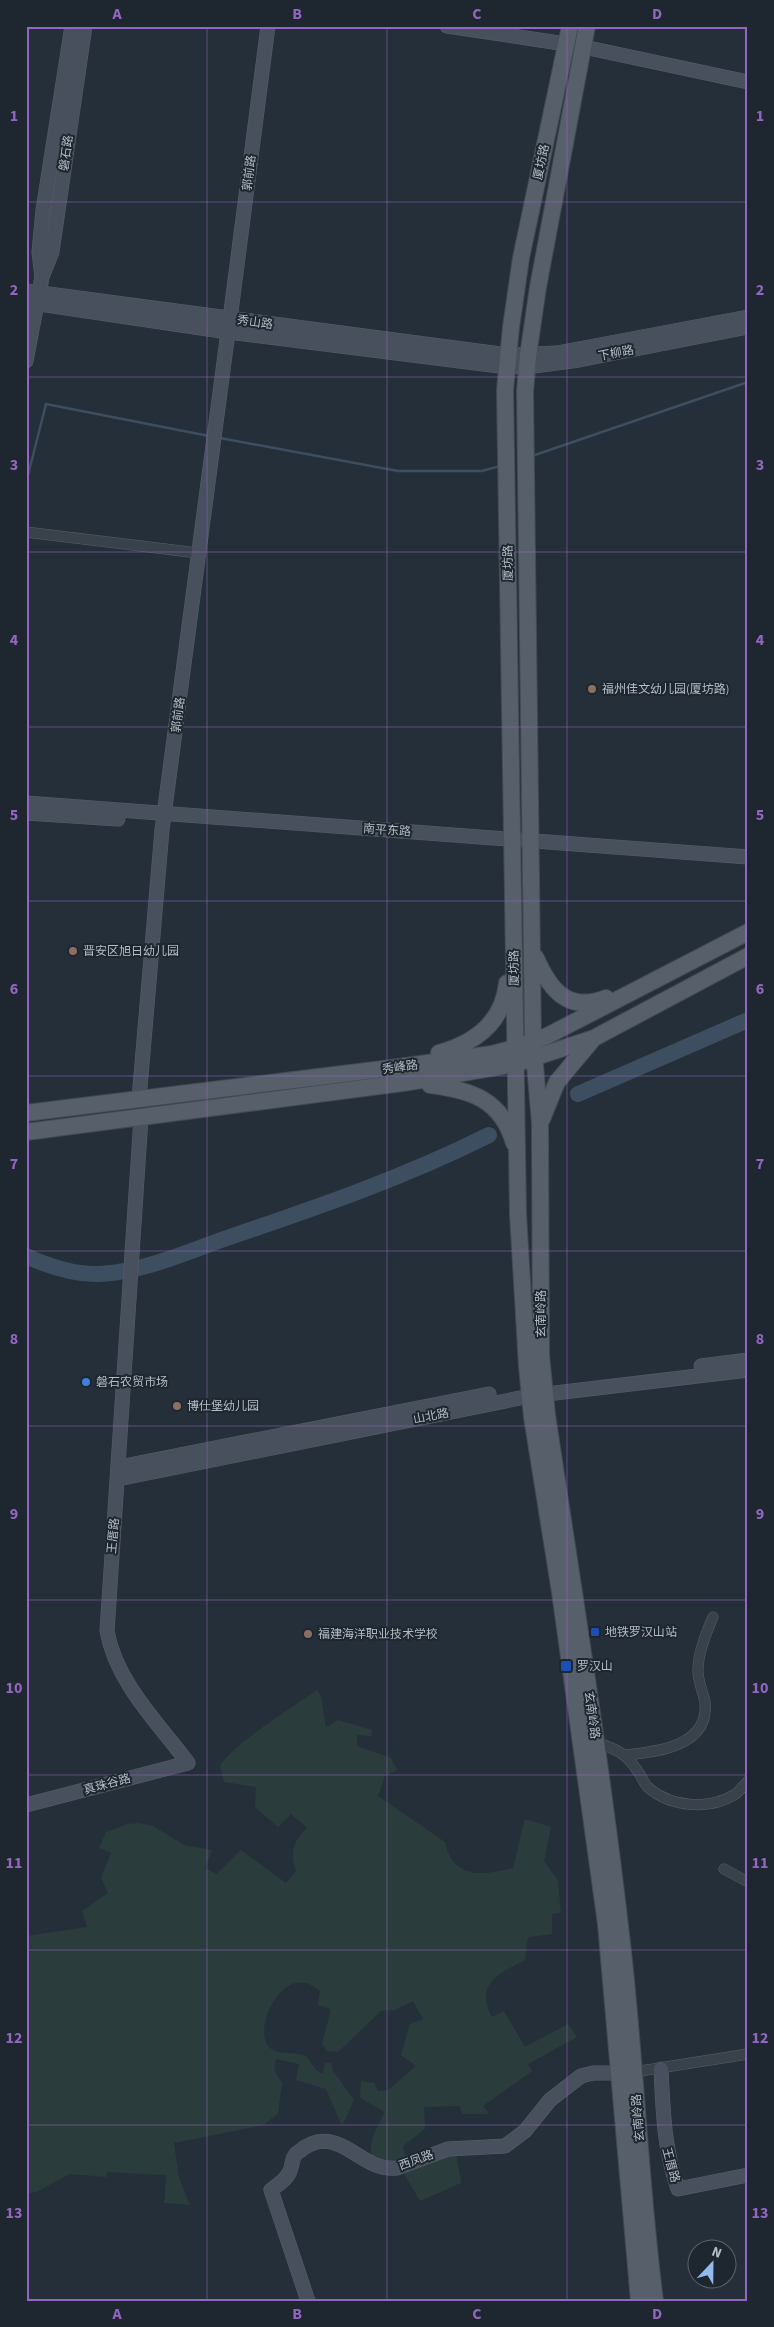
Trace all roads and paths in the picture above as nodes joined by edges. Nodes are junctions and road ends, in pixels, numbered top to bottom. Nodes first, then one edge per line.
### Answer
1 (72, 26) edge
2 (84, 26) edge
3 (268, 26) edge
4 (447, 26) edge
5 (570, 26) edge
6 (587, 26) edge
7 (566, 44) junction
8 (584, 47) junction
9 (748, 82) edge
10 (42, 277) junction
11 (32, 297) edge
12 (748, 317) edge
13 (229, 326) junction
14 (748, 327) edge
15 (484, 359) joint
16 (26, 361) edge
17 (508, 361) junction
18 (527, 361) junction
19 (26, 532) edge
20 (198, 553) junction
21 (26, 803) edge
22 (26, 813) edge
23 (164, 818) junction
24 (513, 844) junction
25 (530, 845) junction
26 (748, 857) edge
27 (748, 864) edge
28 (748, 932) edge
29 (533, 952) junction
30 (514, 955) junction
31 (748, 956) edge
32 (637, 989) junction
33 (594, 1038) junction
34 (533, 1050) junction
35 (515, 1056) junction
36 (399, 1067) junction
37 (410, 1082) junction
38 (544, 1098) junction
39 (139, 1099) junction
40 (517, 1106) joint
41 (26, 1113) edge
42 (141, 1118) junction
43 (26, 1132) edge
44 (518, 1157) junction
45 (748, 1360) edge
46 (748, 1370) edge
47 (536, 1390) junction
48 (118, 1473) junction
49 (713, 1617) dead end
50 (604, 1745) dead end
51 (626, 1755) junction
52 (188, 1763) joint
53 (748, 1782) edge
54 (26, 1805) edge
55 (724, 1868) dead end
56 (748, 1882) edge
57 (748, 2054) edge
58 (661, 2069) junction
59 (626, 2072) junction
60 (632, 2145) junction
61 (748, 2175) edge
62 (308, 2301) edge
63 (639, 2301) edge
64 (655, 2301) edge

1 - 10 street, 磐石路
2 - 10 street, 磐石路
3 - 13 street, 郭前路
4 - 7 street
5 - 7 main road, 厦坊路
6 - 8 main road, 厦坊路
7 - 17 main road, 厦坊路
8 - 9 street
8 - 18 main road, 厦坊路
10 - 11 street, 磐石路
11 - 13 street, 秀山路
11 - 16 street, 磐石路
12 - 18 street, 下柳路
13 - 15 street, 秀山路
13 - 20 street, 郭前路
14 - 18 street, 下柳路
15 - 17 street, 下柳路
17 - 18 street, 下柳路
17 - 24 main road, 厦坊路
18 - 25 main road, 厦坊路
19 - 20 street
20 - 23 street, 郭前路
21 - 23 street, 南平东路
22 - 23 street, 南平东路
23 - 24 street, 南平东路
23 - 39 street, 郭前路
24 - 25 street, 南平东路
24 - 30 main road, 厦坊路
25 - 26 street, 南平东路
25 - 27 street, 南平东路
25 - 29 main road, 厦坊路
28 - 32 main road, 秀峰路
29 - 32 main road
29 - 34 main road, 厦坊路
30 - 35 main road, 厦坊路
30 - 36 main road
31 - 33 main road, 秀峰路
32 - 34 main road, 秀峰路
33 - 34 main road, 秀峰路
33 - 38 main road
34 - 35 main road, 秀峰路
34 - 38 main road, 厦坊路
35 - 36 main road, 秀峰路
35 - 37 main road, 秀峰路
35 - 40 main road, 厦坊路
36 - 39 main road, 秀峰路
37 - 42 main road, 秀峰路
37 - 44 main road
38 - 47 main road, 玄南岭路
39 - 41 main road, 秀峰路
40 - 44 main road, 玄南岭路
42 - 43 main road, 秀峰路
42 - 48 street, 王厝路
44 - 47 main road, 玄南岭路
45 - 47 street, 山北路
46 - 47 street, 山北路
47 - 48 street, 山北路
47 - 59 main road, 玄南岭路
48 - 52 street, 王厝路
49 - 51 street
50 - 51 street
51 - 53 street
52 - 54 street, 真珠谷路
55 - 56 street
57 - 58 street
58 - 59 street
58 - 61 street, 王厝路
59 - 60 main road, 玄南岭路
59 - 62 street, 西凤路
60 - 63 main road, 玄南岭路
60 - 64 main road, 玄南岭路

